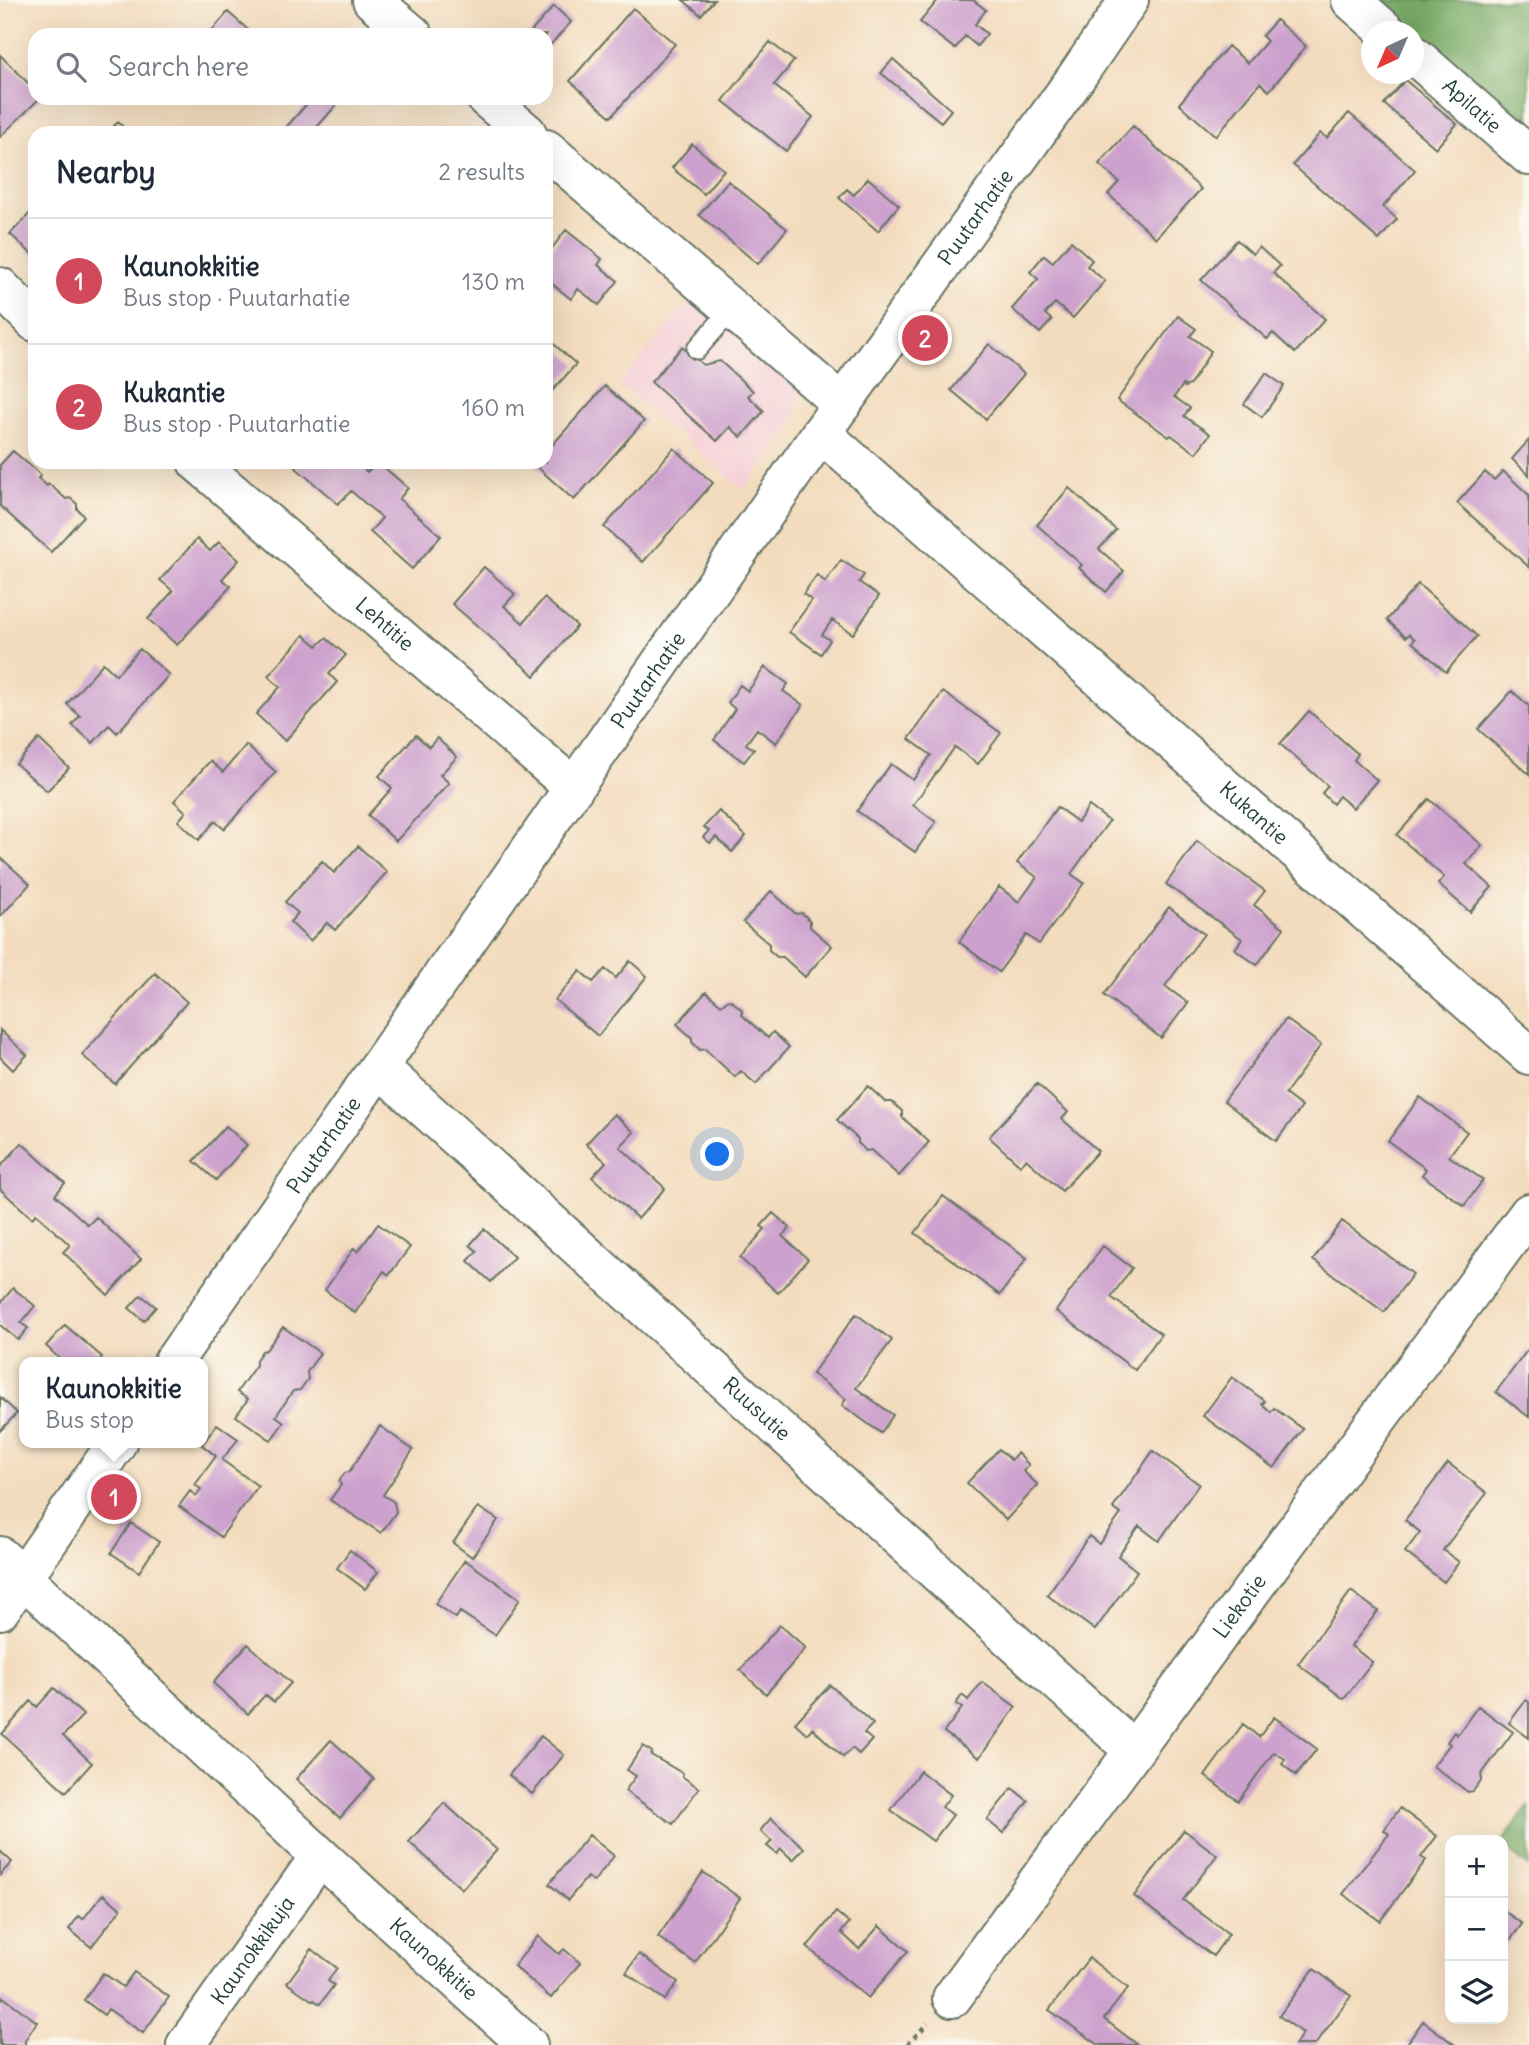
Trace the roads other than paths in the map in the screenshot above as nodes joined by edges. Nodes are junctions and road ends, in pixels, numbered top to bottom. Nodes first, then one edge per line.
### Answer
1 (372, 0) edge
2 (1129, 0) edge
3 (1351, 0) edge
4 (1375, 21) edge
5 (405, 28) edge
6 (1424, 65) edge
7 (494, 105) edge
8 (519, 126) edge
9 (553, 155) edge
10 (1529, 156) edge
11 (0, 287) edge
12 (732, 309) junction
13 (28, 315) edge
14 (697, 349) dead end
15 (832, 418) junction
16 (205, 469) edge
17 (574, 788) junction
18 (1529, 1055) edge
19 (380, 1068) junction
20 (1529, 1213) edge
21 (177, 1357) edge
22 (113, 1448) edge
23 (11, 1567) edge
24 (0, 1610) edge
25 (1133, 1750) junction
26 (320, 1856) junction
27 (952, 1998) dead end
28 (186, 2045) edge
29 (528, 2045) edge

1 - 5 street
2 - 15 street, Puutarhatie
3 - 4 street
6 - 10 street, Apilatie
7 - 8 street
9 - 12 street, Kukantie
11 - 13 street
12 - 14 lane
12 - 15 street, Kukantie
15 - 17 street, Puutarhatie
15 - 18 street, Kukantie
16 - 17 street, Lehtitie
17 - 19 street, Puutarhatie
19 - 21 street, Puutarhatie
19 - 25 street, Ruusutie
20 - 25 street, Liekotie
22 - 23 street
23 - 24 street
23 - 26 street, Kaunokkitie
25 - 27 street, Liekotie
26 - 28 street, Kaunokkikuja
26 - 29 street, Kaunokkitie

